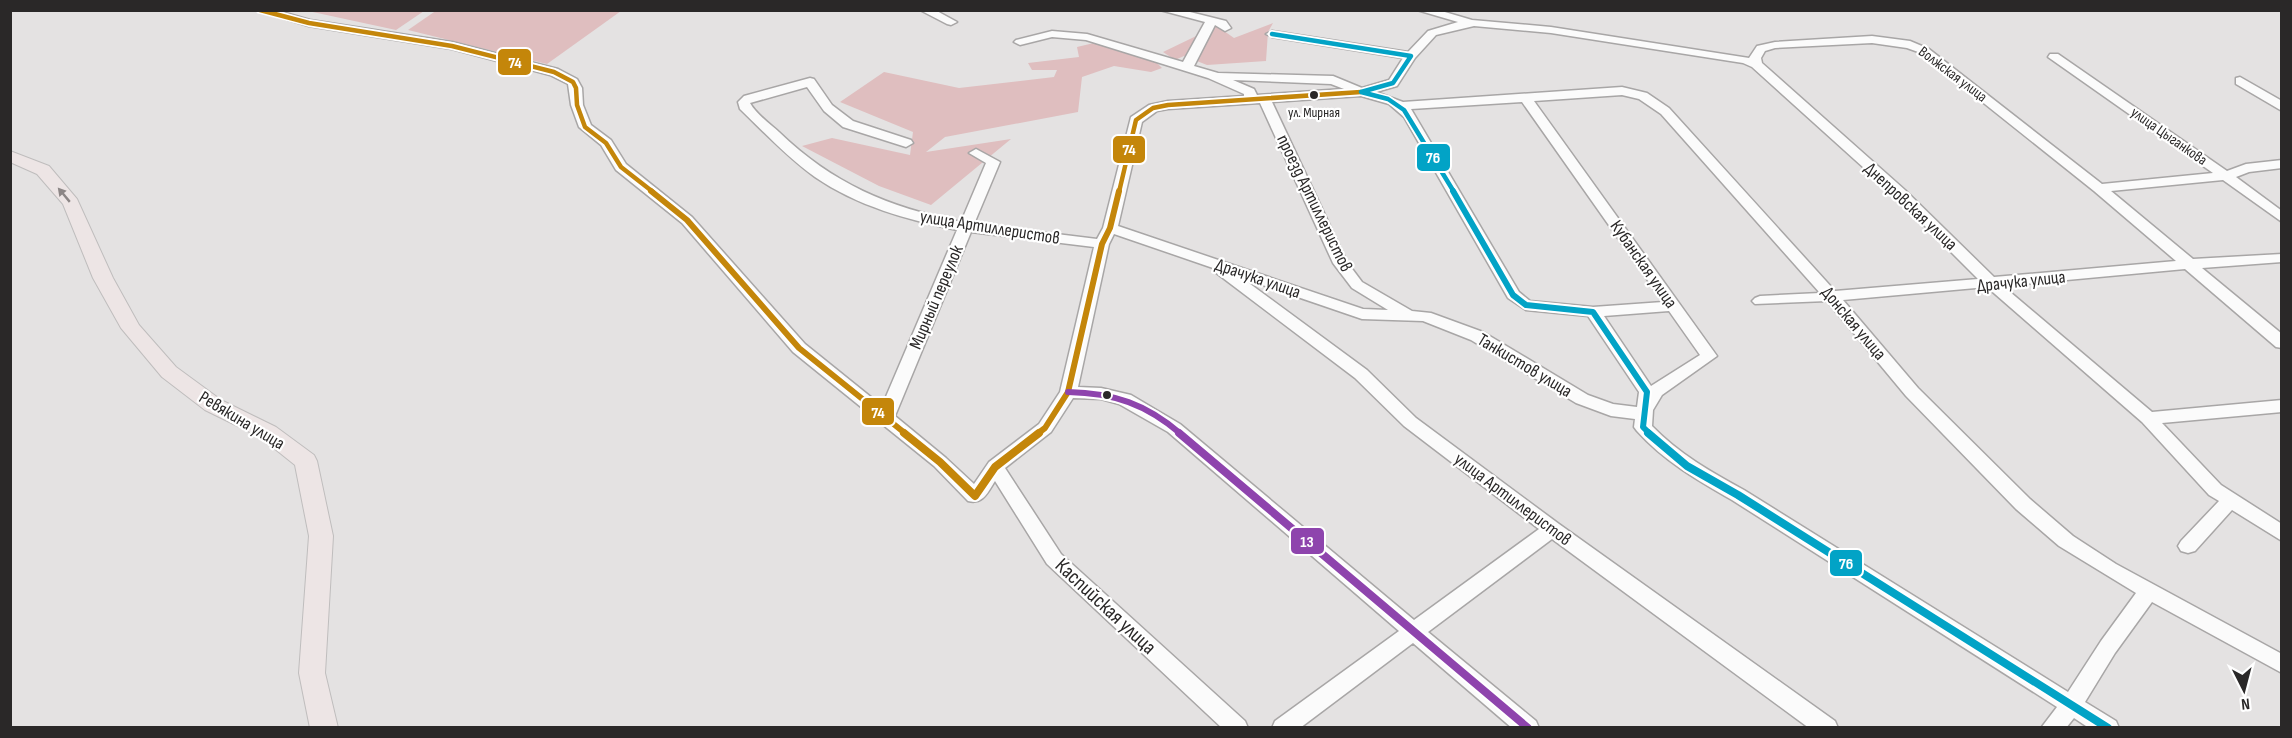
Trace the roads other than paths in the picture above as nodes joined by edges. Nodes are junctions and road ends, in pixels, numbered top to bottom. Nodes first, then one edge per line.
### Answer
1 (260, 10) edge
2 (925, 10) edge
3 (1165, 10) edge
4 (1422, 10) edge
5 (1211, 21) junction
6 (951, 22) dead end
7 (1474, 23) junction
8 (1224, 28) dead end
9 (1272, 34) dead end
10 (1020, 42) dead end
11 (1411, 56) junction
12 (2054, 57) dead end
13 (1756, 64) junction
14 (1187, 67) junction
15 (1212, 75) junction
16 (2240, 81) dead end
17 (1361, 92) junction
18 (1526, 98) junction
19 (1258, 100) junction
20 (1402, 106) junction
21 (2282, 107) edge
22 (906, 143) dead end
23 (976, 153) dead end
24 (10, 156) edge
25 (2282, 164) edge
26 (2226, 176) junction
27 (2099, 188) junction
28 (2282, 218) edge
29 (966, 227) junction
30 (1110, 228) junction
31 (1102, 244) junction
32 (2282, 258) edge
33 (1209, 261) junction
34 (2188, 263) junction
35 (1992, 284) junction
36 (1833, 297) junction
37 (1760, 301) dead end
38 (1673, 306) junction
39 (1593, 312) junction
40 (1408, 315) junction
41 (2282, 343) edge
42 (1068, 392) junction
43 (2282, 406) edge
44 (1643, 414) junction
45 (886, 417) junction
46 (2148, 418) junction
47 (995, 467) junction
48 (2230, 501) junction
49 (1552, 529) junction
50 (2282, 534) edge
51 (2188, 546) dead end
52 (2150, 590) junction
53 (1412, 630) junction
54 (2282, 664) edge
55 (2072, 704) junction
56 (324, 728) edge
57 (1237, 728) edge
58 (1283, 728) edge
59 (1528, 728) edge
60 (1827, 728) edge
61 (2052, 728) edge
62 (2108, 728) edge

1 - 45 street
2 - 6 street
3 - 5 street
4 - 7 street, Днепровская улица
5 - 8 street
5 - 14 street
7 - 11 street, Днепровская улица
7 - 13 street, Днепровская улица
9 - 11 street
10 - 14 street
11 - 17 street
12 - 26 street, улица Цыганкова
13 - 27 street, Волжская улица
13 - 35 street, Днепровская улица
14 - 15 street
15 - 17 street
15 - 19 street
16 - 21 street
17 - 19 street
17 - 20 street
18 - 20 street, Донская улица
18 - 36 street, Донская улица
18 - 38 street, Кубанская улица
19 - 30 street
19 - 40 street, проезд Артиллеристов
20 - 39 street
22 - 29 street, улица Артиллеристов
23 - 29 street, Мирный переулок
56 -> 24 main road, Ревякина улица
25 - 26 street
26 - 27 street
26 - 28 street, улица Цыганкова
27 - 34 street, Волжская улица
29 - 31 street, улица Артиллеристов
29 - 45 street, Мирный переулок
30 - 31 street
30 - 33 street, Драчука улица
31 - 42 street
32 - 34 street, Драчука улица
33 - 40 street, Драчука улица
33 - 49 street, улица Артиллеристов
34 - 35 street, Драчука улица
34 - 41 street, Волжская улица
35 - 36 street, Драчука улица
35 - 46 street, Днепровская улица
36 - 37 street, Драчука улица
36 - 52 street, Донская улица
38 - 39 street
38 - 44 street, Кубанская улица
39 - 44 street
40 - 44 street, Танкистов улица
42 - 47 street
42 - 53 street
43 - 46 street
44 - 55 street
45 - 47 street
46 - 48 street, Днепровская улица
47 - 57 street, Каспийская улица
48 - 50 street, Днепровская улица
48 - 51 street
49 - 53 street
49 - 60 street, улица Артиллеристов
52 - 54 street, Донская улица
52 - 55 street
53 - 58 street
53 - 59 street
55 - 61 street
55 - 62 street

